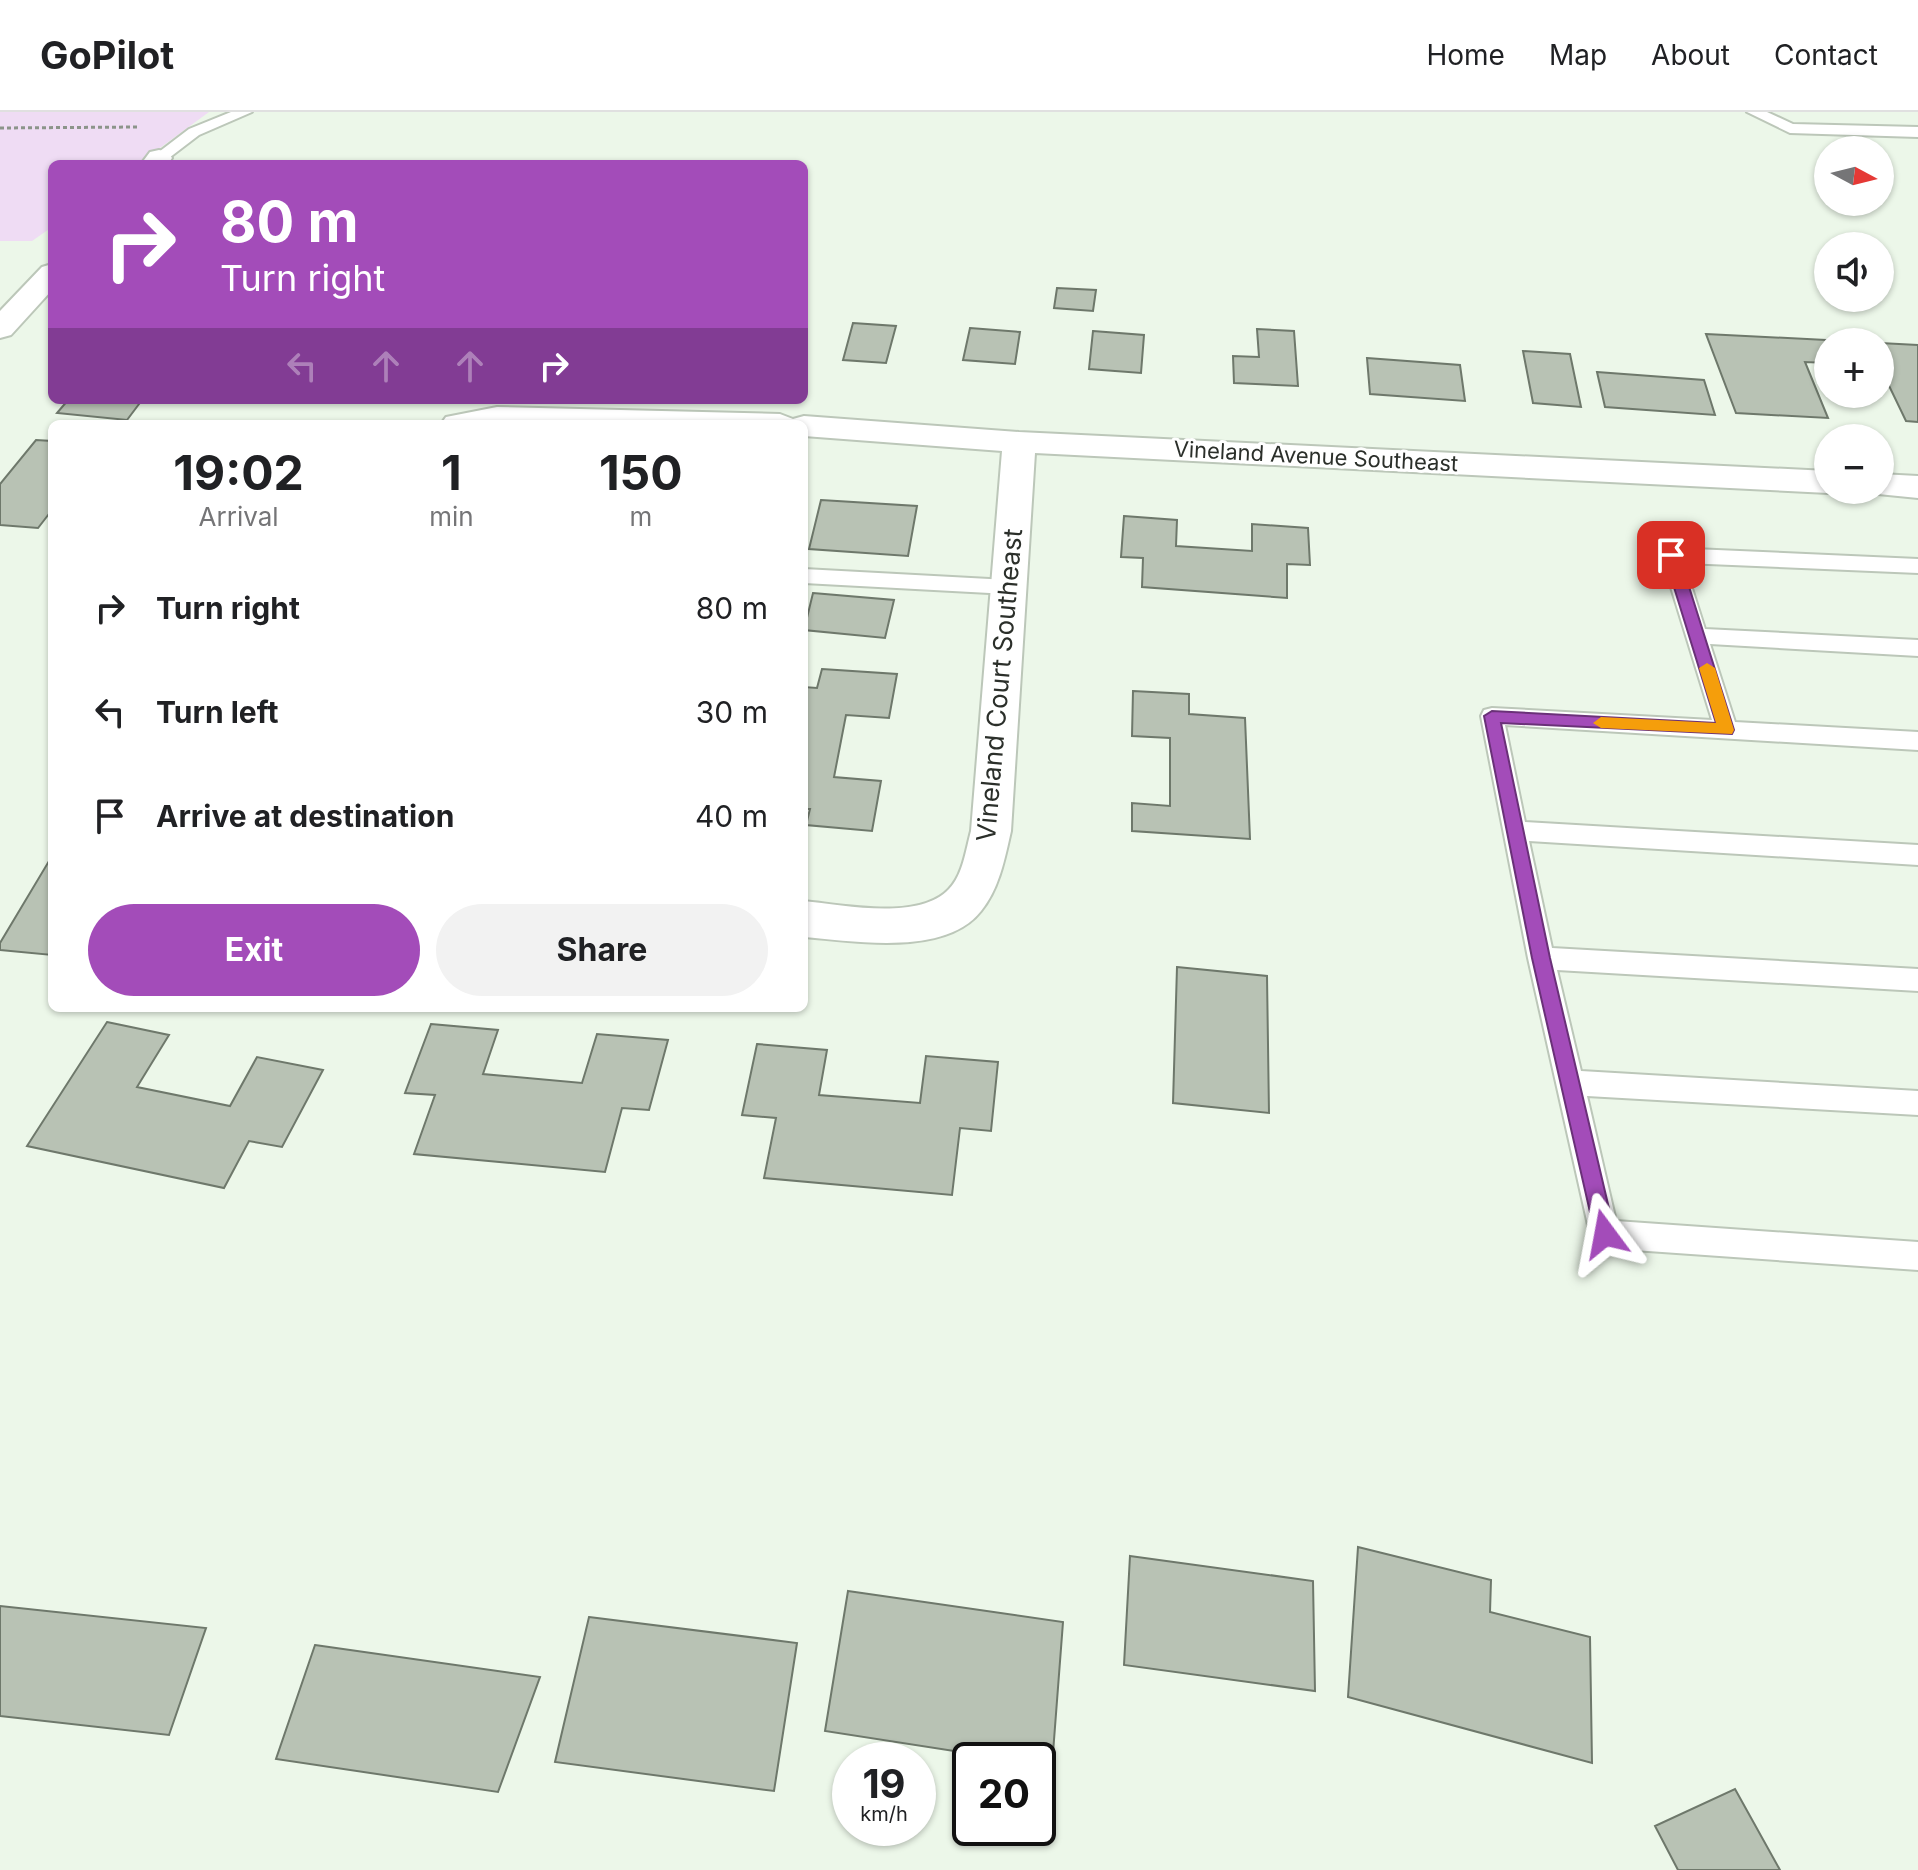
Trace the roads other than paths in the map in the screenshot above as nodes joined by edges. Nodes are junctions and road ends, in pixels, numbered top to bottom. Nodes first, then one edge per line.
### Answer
1 (244, 112) edge
2 (1755, 112) edge
3 (1918, 132) edge
4 (158, 160) edge
5 (48, 277) edge
6 (0, 329) edge
7 (480, 420) edge
8 (618, 420) edge
9 (808, 426) edge
10 (1019, 442) junction
11 (1814, 481) edge
12 (1894, 486) edge
13 (1918, 487) edge
14 (1918, 566) edge
15 (808, 576) edge
16 (1008, 587) junction
17 (1697, 636) junction
18 (1918, 648) edge
19 (1726, 730) junction
20 (1918, 741) edge
21 (1515, 831) junction
22 (1918, 855) edge
23 (808, 919) edge
24 (1541, 958) junction
25 (1918, 980) edge
26 (1570, 1083) junction
27 (1918, 1103) edge
28 (1918, 1256) edge

1 - 4 lane
2 - 3 lane
5 - 6 street
7 - 8 street
9 - 10 street, Vineland Avenue Southeast
10 - 11 street, Vineland Avenue Southeast
10 - 16 street, Vineland Court Southeast
12 - 13 street
14 - 17 lane
15 - 16 lane
16 - 23 street, Vineland Court Southeast
17 - 18 lane
17 - 19 lane
19 - 20 lane
19 - 21 lane
21 - 22 lane
21 - 24 lane
24 - 25 lane
24 - 26 lane
26 - 27 lane
26 - 28 lane

